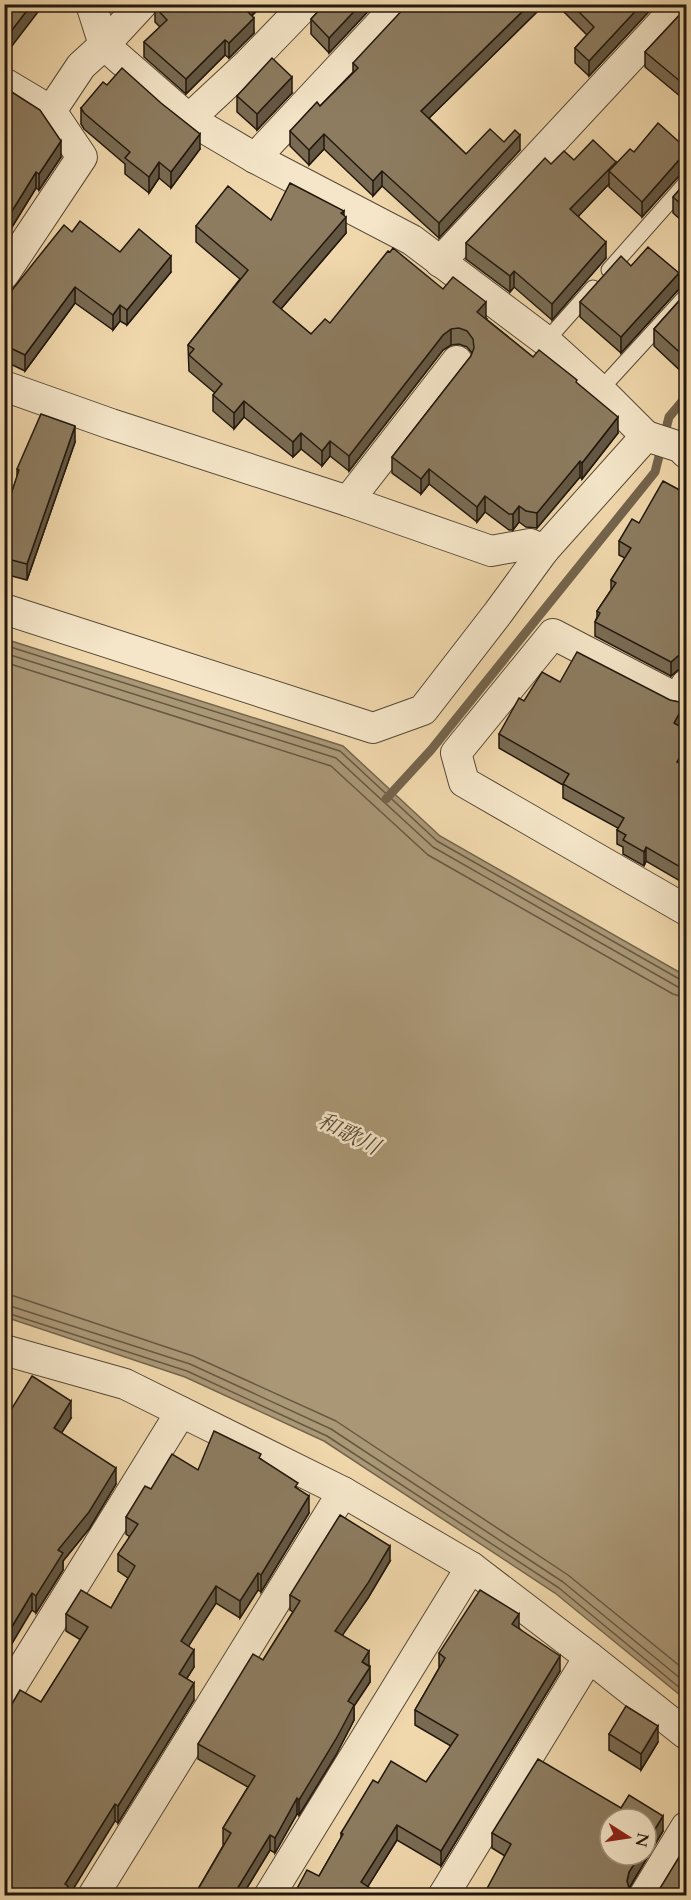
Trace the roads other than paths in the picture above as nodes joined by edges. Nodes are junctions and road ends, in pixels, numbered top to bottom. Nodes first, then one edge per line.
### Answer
1 (91, 4) edge
2 (142, 4) edge
3 (306, 4) edge
4 (399, 4) edge
5 (680, 4) edge
6 (104, 45) junction
7 (4, 83) edge
8 (51, 111) junction
9 (189, 119) junction
10 (255, 158) junction
11 (687, 183) edge
12 (440, 262) junction
13 (8, 264) edge
14 (687, 296) edge
15 (546, 341) junction
16 (457, 361) dead end
17 (4, 386) edge
18 (600, 390) junction
19 (646, 436) junction
20 (684, 446) edge
21 (348, 501) junction
22 (544, 550) junction
23 (4, 609) edge
24 (684, 696) edge
25 (687, 910) edge
26 (4, 1350) edge
27 (181, 1412) junction
28 (343, 1492) junction
29 (471, 1567) junction
30 (589, 1657) junction
31 (4, 1698) edge
32 (687, 1734) edge
33 (687, 1827) edge
34 (93, 1896) edge
35 (269, 1896) edge
36 (442, 1896) edge
37 (644, 1896) edge

1 - 6 street
2 - 6 street
3 - 9 street
4 - 10 street
5 - 12 street
6 - 8 street
6 - 9 street
7 - 8 street
8 - 13 street
9 - 10 street
10 - 12 street
11 - 15 lane
12 - 15 street
14 - 18 lane
15 - 18 street
16 - 21 street
17 - 21 street
18 - 19 street
19 - 20 street
19 - 22 street
21 - 22 street
22 - 23 street
24 - 25 street
26 - 27 street
27 - 28 street
27 - 31 street
28 - 29 street
28 - 34 street
29 - 30 street
29 - 35 street
30 - 32 street
30 - 36 street
33 - 37 street

